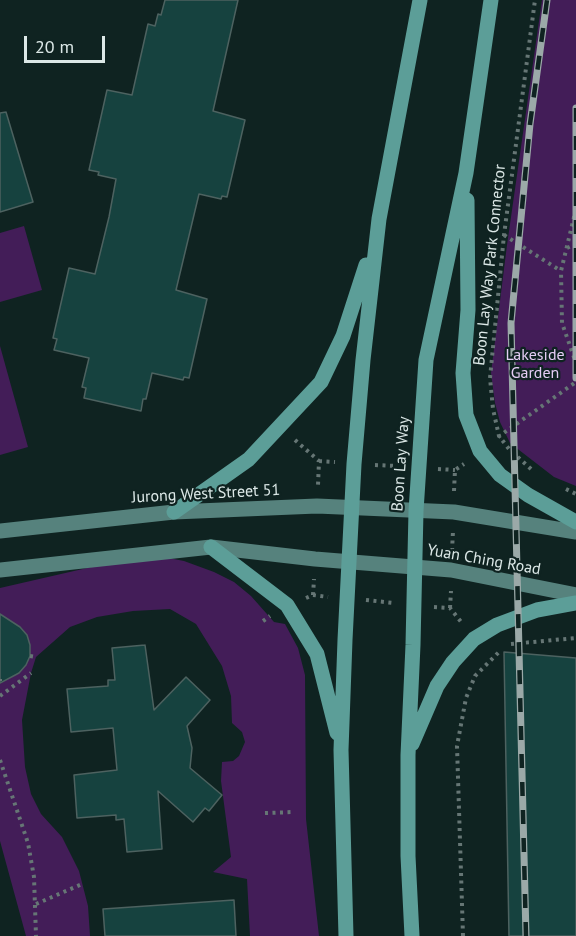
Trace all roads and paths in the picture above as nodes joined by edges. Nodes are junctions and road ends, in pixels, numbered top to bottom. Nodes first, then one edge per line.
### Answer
1 (420, 0) edge
2 (491, 0) edge
3 (535, 0) edge
4 (466, 173) junction
5 (576, 209) edge
6 (379, 219) junction
7 (504, 235) junction
8 (576, 244) edge
9 (566, 248) junction
10 (561, 271) junction
11 (576, 363) edge
12 (576, 381) edge
13 (499, 436) junction
14 (319, 461) dead end
15 (354, 464) junction
16 (419, 468) junction
17 (455, 470) dead end
18 (539, 475) dead end
19 (561, 487) dead end
20 (576, 494) edge
21 (351, 508) junction
22 (416, 511) junction
23 (174, 512) junction
24 (576, 522) edge
25 (0, 531) edge
26 (576, 532) edge
27 (211, 547) junction
28 (349, 562) junction
29 (415, 567) junction
30 (0, 570) edge
31 (576, 595) edge
32 (347, 598) junction
33 (576, 603) edge
34 (287, 605) junction
35 (414, 605) junction
36 (263, 621) dead end
37 (576, 638) edge
38 (474, 639) junction
39 (30, 656) dead end
40 (36, 657) dead end
41 (489, 659) junction
42 (31, 673) dead end
43 (0, 696) edge
44 (341, 750) junction
45 (408, 755) junction
46 (0, 760) edge
47 (294, 812) dead end
48 (265, 813) dead end
49 (82, 884) dead end
50 (36, 904) junction
51 (36, 936) edge
52 (346, 936) edge
53 (412, 936) edge
54 (463, 936) edge

1 - 6 main road
2 - 4 main road, Boon Lay Way
3 - 7 path, Boon Lay Way Park Connector
4 - 16 main road, Boon Lay Way
4 - 24 main road
5 - 9 path
6 - 15 main road
6 - 23 main road
7 - 10 path
7 - 13 path, Boon Lay Way Park Connector
8 - 9 path
9 - 10 path
10 - 11 path
12 - 13 path
13 - 18 path
14 - 15 path
15 - 16 path
15 - 21 main road
16 - 17 path
16 - 22 main road, Boon Lay Way
19 - 20 path
21 - 22 street, Jurong West Street 51
21 - 23 street, Jurong West Street 51
21 - 28 main road
22 - 26 street
22 - 29 main road, Boon Lay Way
23 - 25 street, Jurong West Street 51
27 - 28 street
27 - 30 street
27 - 34 main road
28 - 29 street, Yuan Ching Road
28 - 32 main road
29 - 31 street, Yuan Ching Road
29 - 35 main road, Boon Lay Way
32 - 34 path
32 - 35 path
32 - 44 main road
33 - 38 main road
34 - 36 path
34 - 44 main road
35 - 38 path
35 - 45 main road, Boon Lay Way
37 - 41 path
38 - 41 path
38 - 45 main road
39 - 40 path
41 - 54 path
42 - 43 path
44 - 52 main road
45 - 53 main road, Boon Lay Way
46 - 50 path
47 - 48 path
49 - 50 path
50 - 51 path

